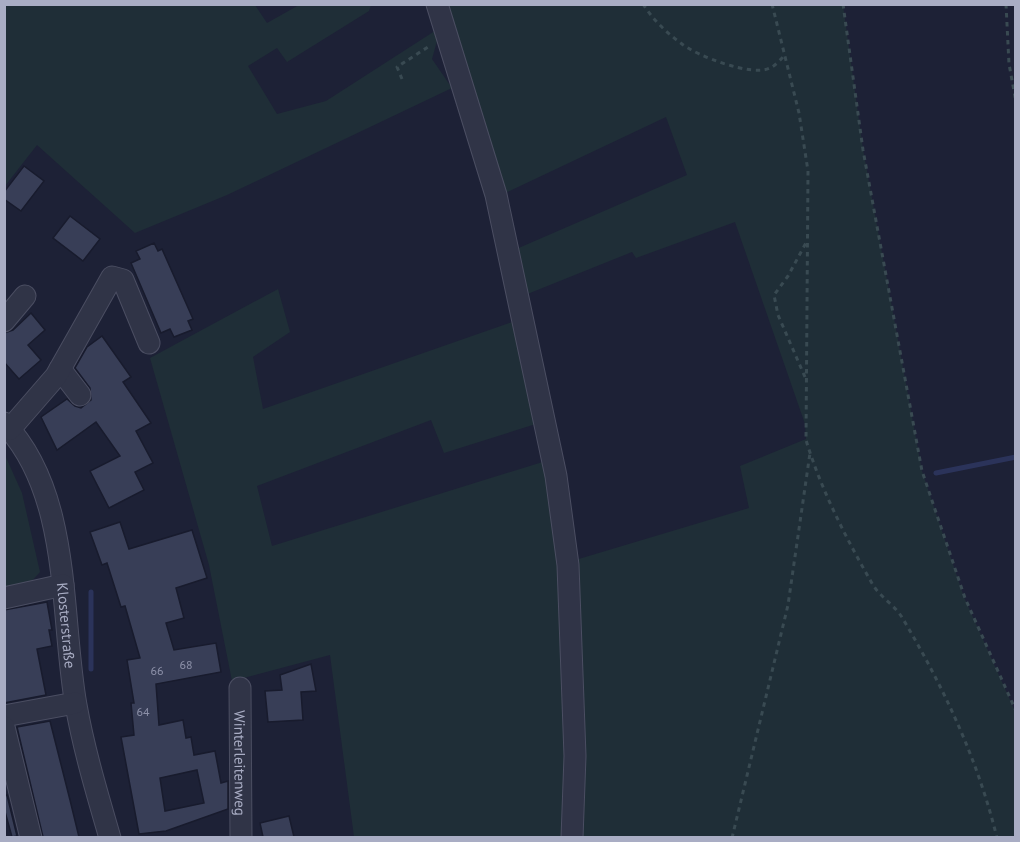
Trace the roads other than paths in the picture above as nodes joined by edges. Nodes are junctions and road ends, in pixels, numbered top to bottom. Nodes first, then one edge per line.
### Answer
1 (437, 4) edge
2 (25, 296) dead end
3 (4, 321) edge
4 (149, 343) dead end
5 (60, 369) junction
6 (80, 396) dead end
7 (7, 426) edge
8 (63, 585) junction
9 (4, 598) edge
10 (240, 688) dead end
11 (75, 703) junction
12 (4, 716) edge
13 (4, 727) edge
14 (31, 837) edge
15 (110, 837) edge
16 (241, 837) edge
17 (572, 837) edge

1 - 17 street
2 - 3 street
4 - 5 street
5 - 6 street
5 - 7 street
7 - 8 street, Klosterstraße
8 - 9 street
8 - 11 street, Klosterstraße
10 - 16 street, Winterleitenweg
11 - 12 street
11 - 15 street, Klosterstraße
13 - 14 street

